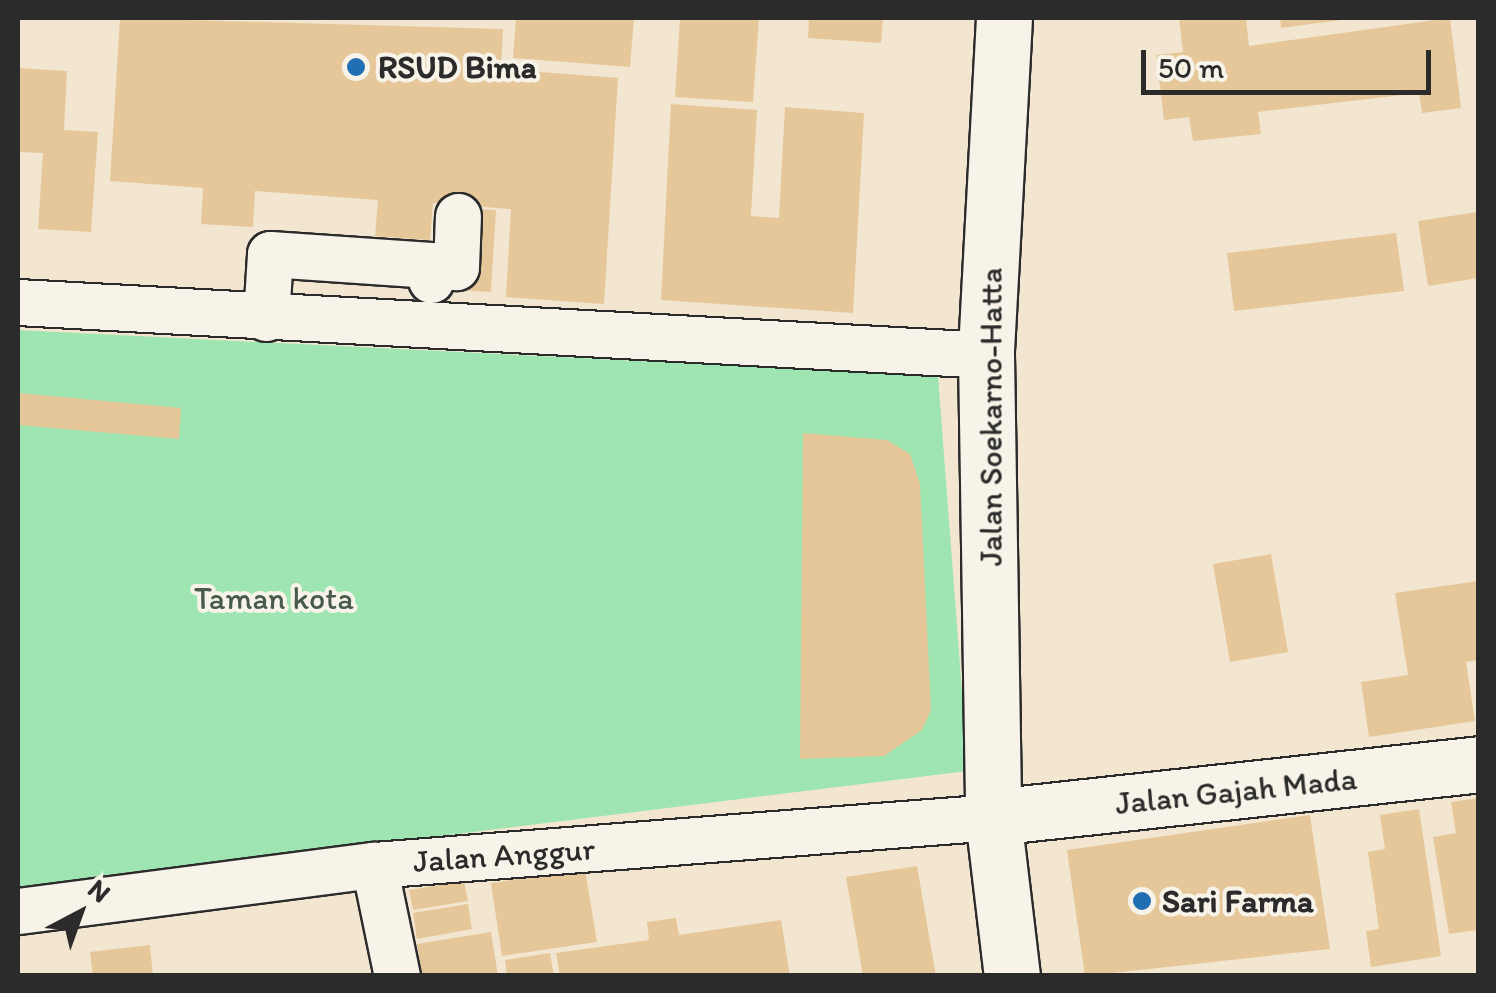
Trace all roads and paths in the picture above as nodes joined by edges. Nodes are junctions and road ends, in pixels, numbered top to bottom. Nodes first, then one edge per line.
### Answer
1 (1004, 18) edge
2 (458, 216) dead end
3 (431, 265) junction
4 (18, 302) edge
5 (266, 318) junction
6 (429, 327) junction
7 (986, 355) junction
8 (1478, 764) edge
9 (993, 817) junction
10 (374, 865) junction
11 (18, 911) edge
12 (397, 976) edge
13 (1012, 976) edge

1 - 7 main road, Jalan Soekarno-Hatta
2 - 3 street
3 - 5 street
3 - 6 street
4 - 5 street
5 - 6 street
6 - 7 street
7 - 9 main road, Jalan Soekarno-Hatta
8 - 9 main road, Jalan Gajah Mada
9 - 10 street, Jalan Anggur
9 - 13 main road, Jalan Soekarno-Hatta
10 - 11 street, Jalan Anggur
10 - 12 street

